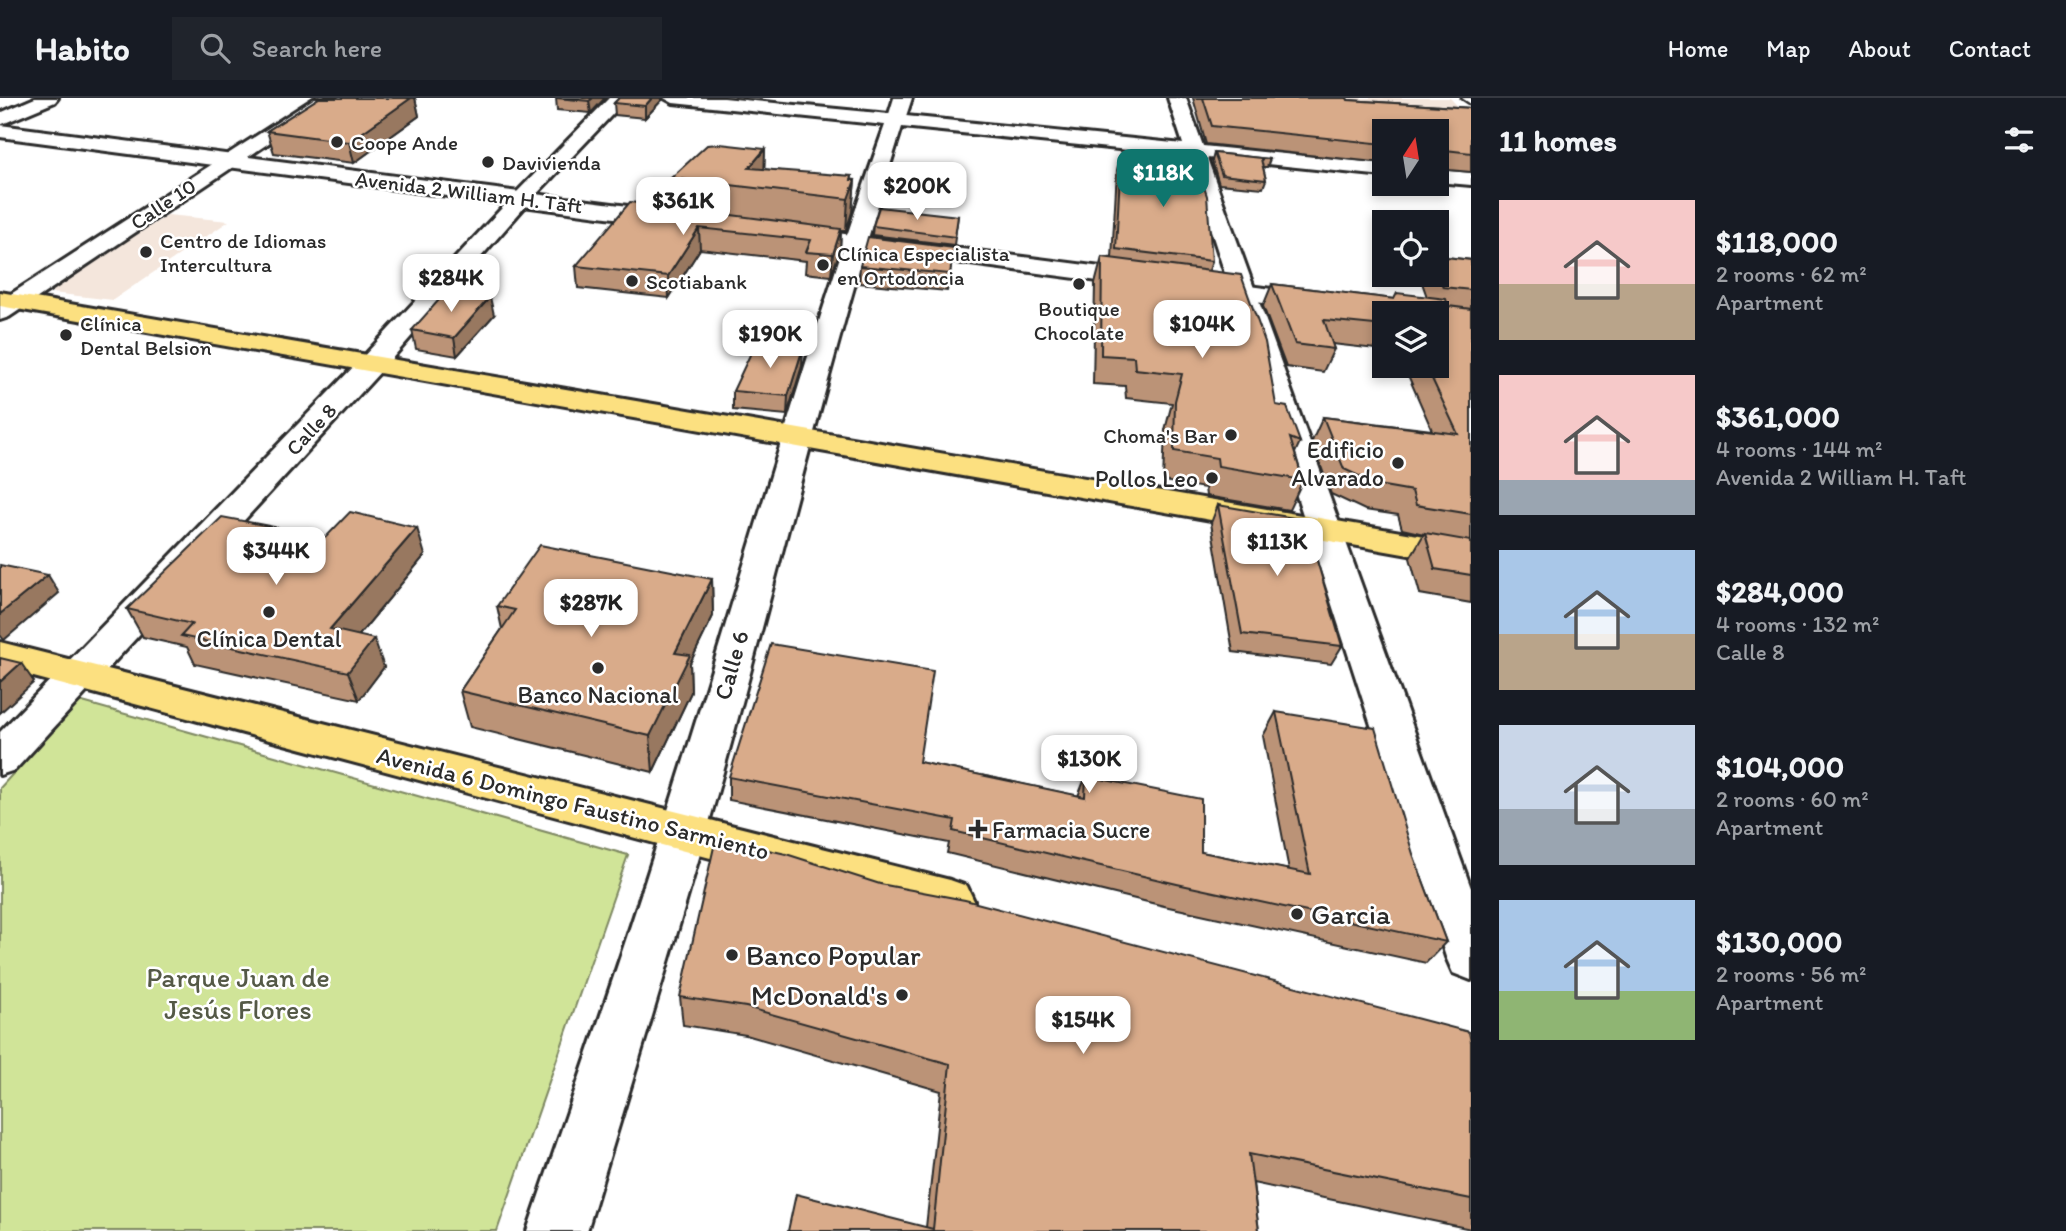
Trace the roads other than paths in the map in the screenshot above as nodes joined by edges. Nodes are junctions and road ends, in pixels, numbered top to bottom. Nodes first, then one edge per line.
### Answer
1 (49, 98) edge
2 (327, 98) edge
3 (619, 98) edge
4 (673, 98) edge
5 (1177, 98) edge
6 (0, 106) edge
7 (26, 108) junction
8 (900, 109) edge
9 (0, 120) edge
10 (0, 131) edge
11 (1194, 151) junction
12 (229, 161) junction
13 (1372, 169) edge
14 (1449, 177) edge
15 (1471, 179) edge
16 (522, 198) junction
17 (697, 222) edge
18 (763, 230) edge
19 (854, 243) junction
20 (1243, 293) junction
21 (5, 305) edge
22 (1372, 310) edge
23 (371, 365) junction
24 (796, 436) junction
25 (1324, 529) junction
26 (1471, 555) edge
27 (0, 655) edge
28 (79, 675) junction
29 (0, 759) edge
30 (684, 832) junction
31 (991, 911) edge
32 (1471, 957) edge
33 (557, 1231) edge

1 - 7 street
2 - 12 street, Calle 10
3 - 16 street, Calle 8
4 - 8 street
5 - 11 street
6 - 7 street
7 - 9 street
8 - 11 street
8 - 19 street, Calle 6
10 - 12 street, Avenida 2 William H. Taft
11 - 13 street
11 - 20 street
12 - 16 street, Avenida 2 William H. Taft
12 - 21 street, Calle 10
14 - 15 street
16 - 17 street, Avenida 2 William H. Taft
16 - 23 street, Calle 8
18 - 19 street
19 - 20 street
19 - 24 street, Calle 6
20 - 22 street
20 - 25 street
21 - 23 main road
23 - 24 main road
23 - 28 street, Calle 8
24 - 25 main road
24 - 30 street, Calle 6
25 - 26 main road
25 - 32 street
27 - 28 main road, Avenida 6 Domingo Faustino Sarmiento
28 - 29 street, Calle 8
28 - 30 main road, Avenida 6 Domingo Faustino Sarmiento
30 - 31 main road, Avenida 6 Domingo Faustino Sarmiento
30 - 33 street, Calle 6

